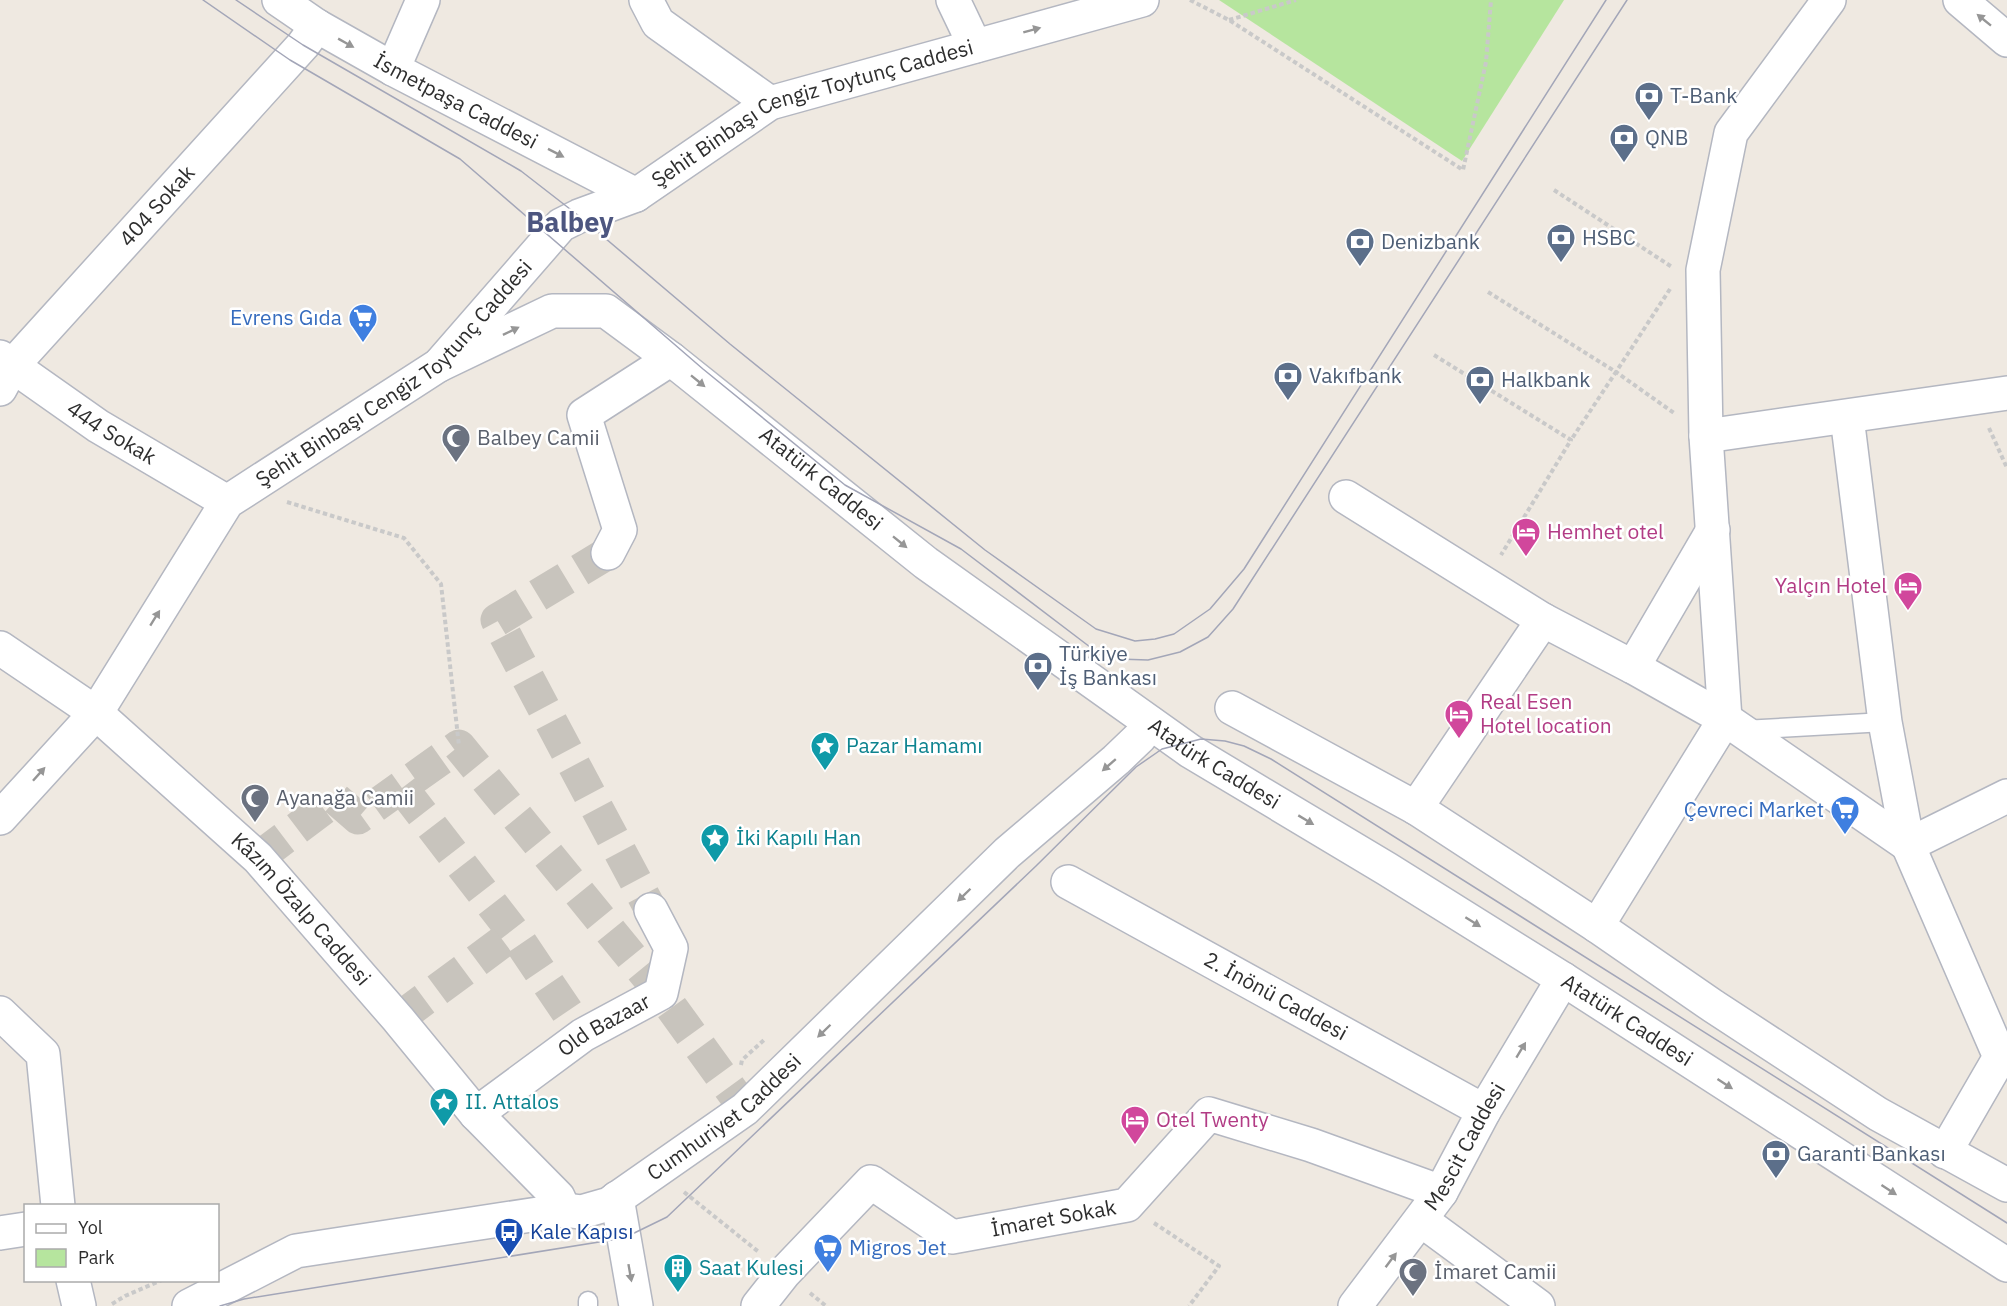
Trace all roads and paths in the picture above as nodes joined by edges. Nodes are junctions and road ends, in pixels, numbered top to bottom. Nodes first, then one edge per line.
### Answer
1 (279, 0) edge
2 (423, 0) edge
3 (646, 0) edge
4 (953, 0) edge
5 (1142, 0) edge
6 (1190, 0) edge
7 (1296, 0) edge
8 (1491, 0) edge
9 (1829, 0) edge
10 (1960, 0) edge
11 (1229, 20) junction
12 (317, 26) junction
13 (2007, 40) edge
14 (975, 46) junction
15 (393, 69) junction
16 (770, 103) junction
17 (1554, 190) dead end
18 (636, 195) junction
19 (1680, 273) dead end
20 (1674, 283) dead end
21 (1488, 292) dead end
22 (1434, 356) dead end
23 (671, 359) junction
24 (439, 365) junction
25 (4, 370) edge
26 (1616, 372) junction
27 (1991, 395) edge
28 (1847, 417) junction
29 (1706, 436) junction
30 (1571, 440) junction
31 (2007, 468) edge
32 (1346, 497) dead end
33 (284, 501) dead end
34 (227, 502) junction
35 (1713, 530) junction
36 (608, 553) tunnel mouth
37 (1485, 583) junction
38 (1543, 620) junction
39 (0, 648) edge
40 (1633, 667) junction
41 (1232, 708) dead end
42 (96, 713) junction
43 (1885, 722) junction
44 (1150, 723) junction
45 (1733, 725) junction
46 (459, 746) dead end
47 (2007, 796) edge
48 (1416, 808) junction
49 (0, 818) edge
50 (1908, 845) junction
51 (1068, 882) dead end
52 (651, 910) tunnel mouth
53 (1597, 926) junction
54 (1563, 979) junction
55 (0, 1013) edge
56 (768, 1037) dead end
57 (2003, 1054) edge
58 (740, 1071) dead end
59 (1484, 1111) junction
60 (476, 1114) junction
61 (1946, 1152) junction
62 (658, 1170) junction
63 (2007, 1185) edge
64 (1441, 1192) junction
65 (617, 1198) junction
66 (58, 1204) edge
67 (1127, 1206) junction
68 (564, 1210) junction
69 (1421, 1220) junction
70 (24, 1229) edge
71 (0, 1233) edge
72 (2007, 1266) edge
73 (784, 1273) junction
74 (73, 1282) edge
75 (160, 1282) edge
76 (79, 1306) edge
77 (109, 1306) edge
78 (189, 1306) edge
79 (636, 1306) edge
80 (758, 1306) edge
81 (826, 1306) edge
82 (1189, 1306) edge
83 (1355, 1306) edge
84 (1538, 1306) edge

1 - 12 street, İsmetpaşa Caddesi
2 - 15 street
3 - 16 street
4 - 14 street
14 -> 5 street, Şehit Binbaşı Cengiz Toytunç Caddesi
6 - 11 path
7 - 11 path
8 - 11 path
9 - 29 street
13 -> 10 street
12 -> 15 street, İsmetpaşa Caddesi
12 - 25 street, 404 Sokak
14 - 16 street, Şehit Binbaşı Cengiz Toytunç Caddesi
15 -> 18 street, İsmetpaşa Caddesi
16 - 18 street, Şehit Binbaşı Cengiz Toytunç Caddesi
17 - 19 path
18 - 24 street, Şehit Binbaşı Cengiz Toytunç Caddesi
20 - 26 path
21 - 26 path
22 - 30 path
24 -> 23 street, Atatürk Caddesi
23 - 36 street
23 -> 44 street, Atatürk Caddesi
24 - 34 street, Şehit Binbaşı Cengiz Toytunç Caddesi
25 - 34 street, 444 Sokak
26 - 29 path
26 - 30 path
27 - 28 street
27 - 31 path
28 - 29 street
28 - 43 street
29 - 35 street
30 - 37 path
32 - 37 street
33 - 46 path
42 -> 34 street, Şehit Binbaşı Cengiz Toytunç Caddesi
35 - 40 street
35 - 45 street
37 - 38 street
38 - 40 street
38 - 48 street
39 - 42 street, Kâzım Özalp Caddesi
40 - 45 street
41 - 48 street
49 -> 42 street, Şehit Binbaşı Cengiz Toytunç Caddesi
42 - 60 street, Kâzım Özalp Caddesi
43 - 45 lane
43 - 50 street
44 -> 54 street, Atatürk Caddesi
44 -> 62 street, Cumhuriyet Caddesi
45 - 50 street
45 - 53 street
47 - 50 street
48 - 53 street
50 - 57 street
51 - 59 street, 2. İnönü Caddesi
52 - 60 street, Old Bazaar
53 - 61 street
59 -> 54 street, Mescit Caddesi
54 -> 72 street, Atatürk Caddesi
55 - 66 street
56 - 58 path
57 - 61 street
59 - 64 street, Mescit Caddesi
60 - 68 street, Kâzım Özalp Caddesi
61 - 63 street
62 - 65 street, Cumhuriyet Caddesi
62 - 73 path
64 - 67 street, İmaret Sokak
64 - 69 street, Mescit Caddesi
65 - 68 street, Cumhuriyet Caddesi
65 -> 79 street
67 - 73 street, İmaret Sokak
67 - 82 path
68 - 78 street, Cumhuriyet Caddesi
83 -> 69 street, Mescit Caddesi
69 - 84 street
70 - 71 street
73 - 80 street, İmaret Sokak
73 - 81 path
74 - 76 street
75 - 77 path

